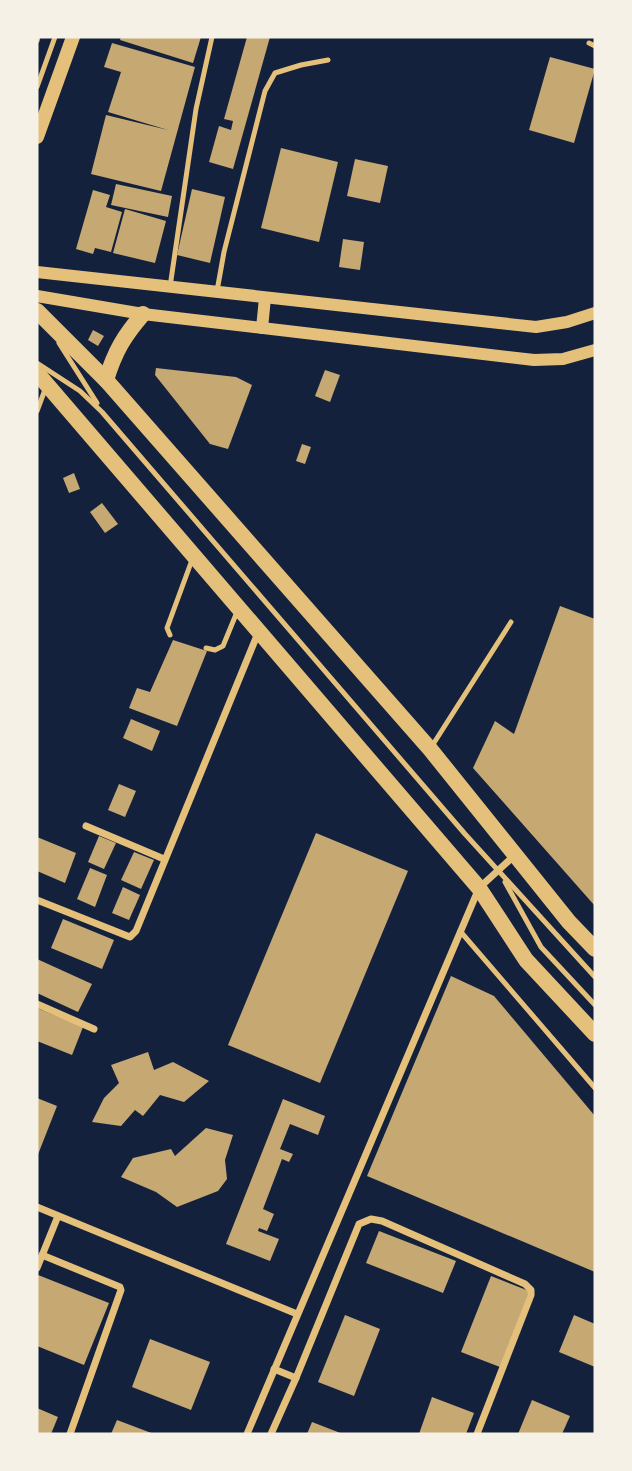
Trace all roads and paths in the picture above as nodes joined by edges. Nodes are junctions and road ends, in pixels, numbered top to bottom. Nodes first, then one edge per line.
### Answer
1 (55, 37) edge
2 (73, 37) edge
3 (212, 37) edge
4 (328, 60) dead end
5 (37, 86) edge
6 (37, 137) edge
7 (37, 272) edge
8 (170, 287) junction
9 (216, 292) junction
10 (37, 296) edge
11 (265, 298) junction
12 (39, 313) edge
13 (595, 313) edge
14 (143, 314) junction
15 (262, 328) junction
16 (595, 350) edge
17 (37, 363) edge
18 (42, 379) edge
19 (106, 380) junction
20 (37, 411) edge
21 (102, 412) junction
22 (193, 556) junction
23 (238, 609) junction
24 (511, 622) dead end
25 (258, 632) junction
26 (170, 635) dead end
27 (206, 648) dead end
28 (430, 749) junction
29 (86, 826) dead end
30 (516, 854) junction
31 (164, 859) junction
32 (498, 870) junction
33 (479, 888) junction
34 (37, 900) edge
35 (460, 931) junction
36 (595, 949) edge
37 (595, 978) edge
38 (37, 1004) edge
39 (595, 1005) edge
40 (94, 1029) dead end
41 (595, 1034) edge
42 (595, 1088) edge
43 (37, 1207) edge
44 (58, 1216) junction
45 (42, 1255) junction
46 (37, 1268) edge
47 (297, 1314) junction
48 (274, 1369) junction
49 (296, 1378) junction
50 (70, 1434) edge
51 (247, 1434) edge
52 (271, 1434) edge
53 (477, 1434) edge

1 - 5 lane
2 - 6 main road
3 - 8 lane
4 - 9 lane
7 - 8 street
8 - 9 street
9 - 11 street
10 - 14 street
11 - 13 street
11 - 15 street
12 - 19 main road
12 - 21 lane
14 - 15 street
14 - 19 main road
15 - 16 street
17 - 21 lane
18 - 20 lane
18 - 22 main road
19 - 28 main road
21 - 32 lane
22 - 23 main road
22 - 26 lane
23 - 25 main road
23 - 27 lane
24 - 28 lane
25 - 31 street
25 - 33 main road
28 - 30 main road
29 - 31 street
30 - 32 street
30 - 36 main road
31 - 34 street
32 - 33 street
32 - 37 lane
32 - 39 lane
33 - 35 street
33 - 41 main road
35 - 42 lane
35 - 47 street
38 - 40 street
43 - 44 street
44 - 45 street
44 - 47 street
45 - 46 street
45 - 50 street
47 - 48 street
48 - 49 street
48 - 51 street
49 - 52 street
49 - 53 street

